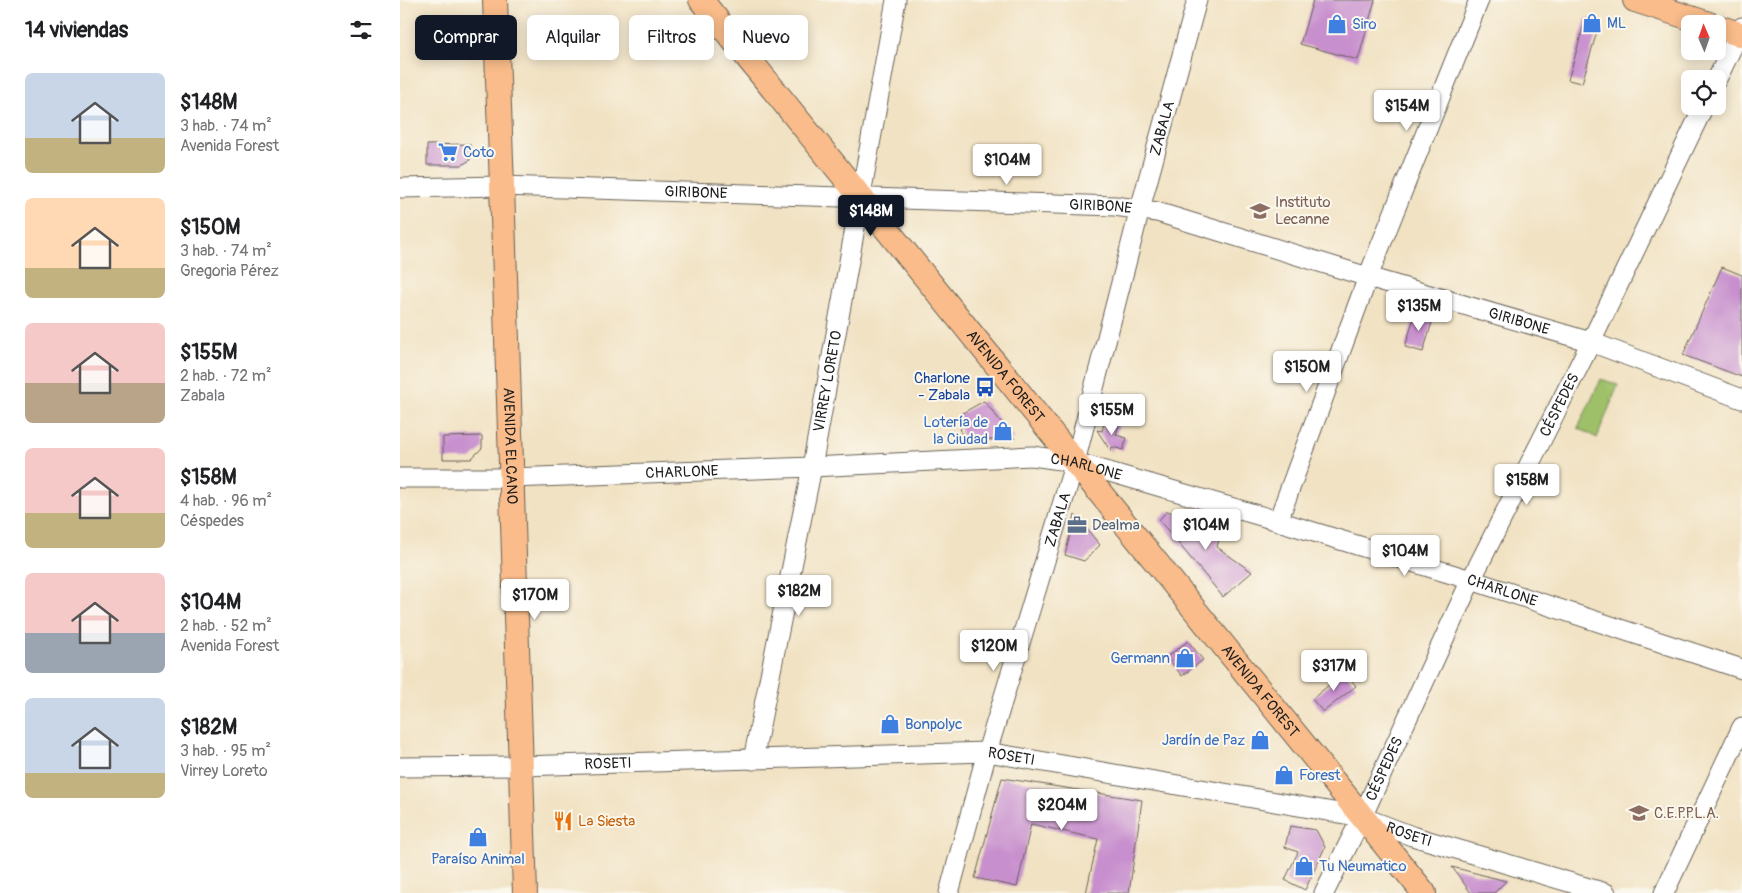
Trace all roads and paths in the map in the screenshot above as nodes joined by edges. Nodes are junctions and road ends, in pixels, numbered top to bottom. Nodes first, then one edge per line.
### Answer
1 (494, 0) edge
2 (701, 0) edge
3 (896, 0) edge
4 (1197, 0) edge
5 (1479, 0) edge
6 (1635, 0) edge
7 (1681, 15) edge
8 (1735, 30) edge
9 (1720, 70) edge
10 (1700, 115) edge
11 (502, 186) junction
12 (400, 188) edge
13 (861, 197) junction
14 (1140, 209) junction
15 (1368, 276) junction
16 (1591, 342) junction
17 (1742, 399) edge
18 (1075, 462) junction
19 (812, 467) junction
20 (400, 478) edge
21 (511, 478) junction
22 (1278, 521) junction
23 (1471, 580) junction
24 (1742, 669) edge
25 (1742, 727) edge
26 (987, 752) junction
27 (753, 760) junction
28 (520, 766) junction
29 (400, 767) edge
30 (1362, 817) junction
31 (525, 893) edge
32 (949, 893) edge
33 (1324, 893) edge
34 (1424, 893) edge
35 (1606, 893) edge
36 (1664, 893) edge

1 - 11 main road, AVENIDA ELCANO
2 - 13 main road, AVENIDA FOREST
3 - 13 street, VIRREY LORETO
4 - 14 street, ZABALA
5 - 15 street
6 - 7 main road
8 - 9 street
10 - 16 street, CÉSPEDES
11 - 12 street, GIRIBONE
11 - 13 street, GIRIBONE
11 - 21 main road, AVENIDA ELCANO
13 - 14 street, GIRIBONE
13 - 18 main road, AVENIDA FOREST
13 - 19 street, VIRREY LORETO
14 - 15 street, GIRIBONE
14 - 18 street, ZABALA
15 - 16 street, GIRIBONE
15 - 22 street
16 - 17 street, GIRIBONE
16 - 23 street, CÉSPEDES
18 - 19 street, CHARLONE
18 - 22 street, CHARLONE
18 - 26 street, ZABALA
18 - 30 main road, AVENIDA FOREST
19 - 21 street, CHARLONE
19 - 27 street, VIRREY LORETO
20 - 21 street, CHARLONE
21 - 28 main road, AVENIDA ELCANO
22 - 23 street, CHARLONE
23 - 24 street, CHARLONE
23 - 30 street, CÉSPEDES
25 - 36 street
26 - 27 street, ROSETI
26 - 30 street, ROSETI
26 - 32 street, ZABALA
27 - 28 street, ROSETI
28 - 29 street, ROSETI
28 - 31 main road, AVENIDA ELCANO
30 - 33 street, CÉSPEDES
30 - 34 main road, AVENIDA FOREST
30 - 35 street, ROSETI

